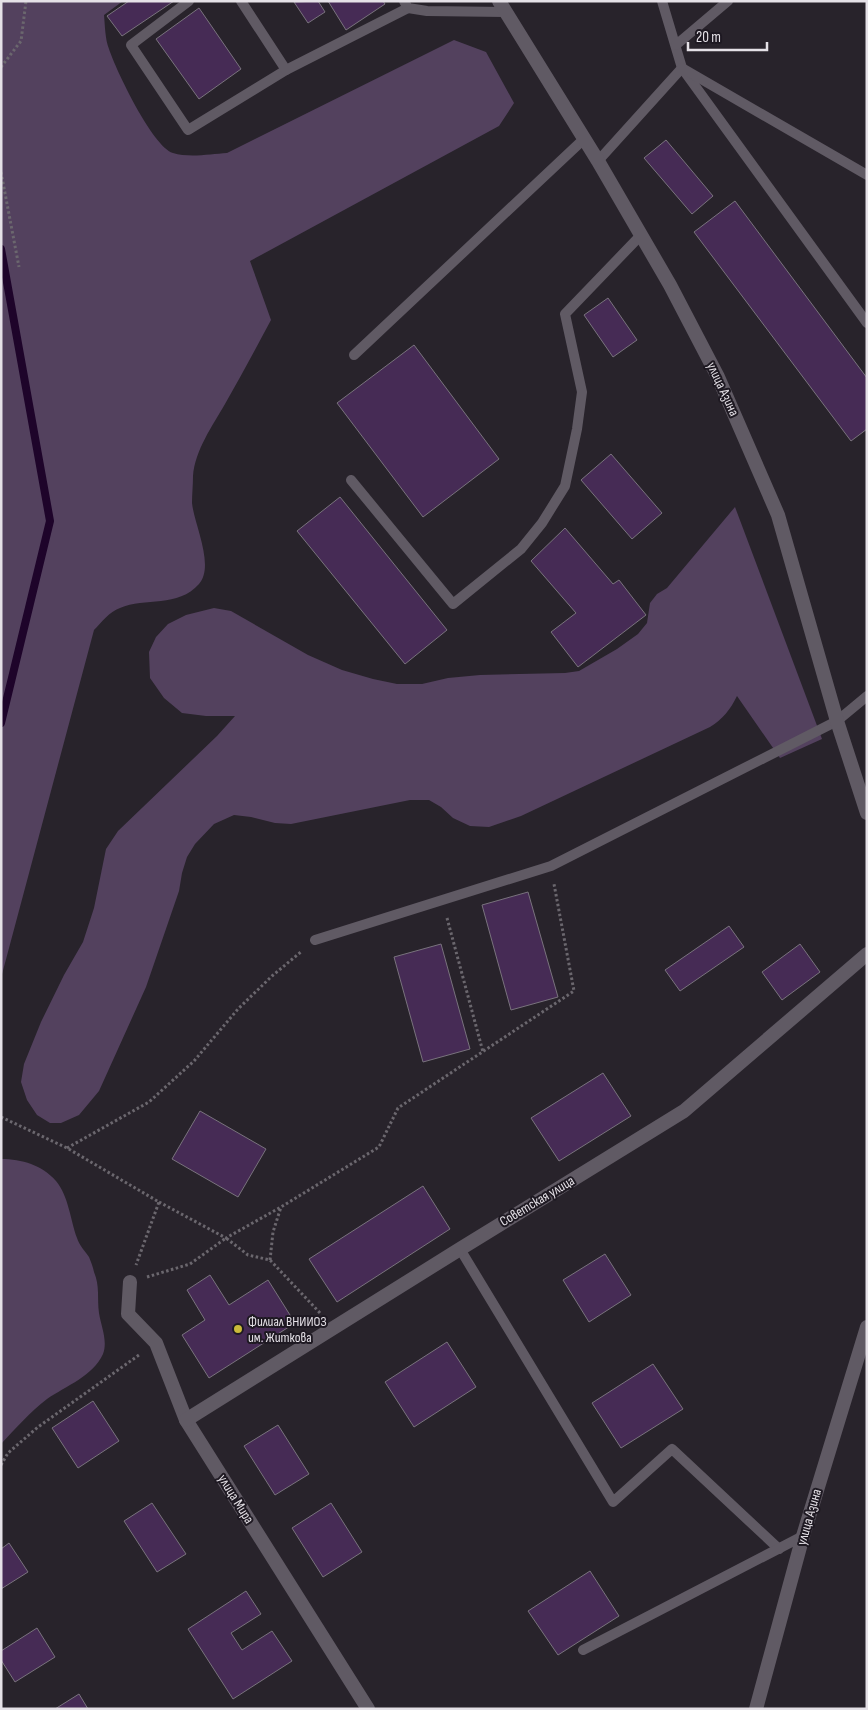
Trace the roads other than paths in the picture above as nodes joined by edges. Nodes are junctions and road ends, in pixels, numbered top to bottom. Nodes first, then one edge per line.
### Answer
1 (189, 1) edge
2 (241, 1) edge
3 (662, 1) edge
4 (728, 1) edge
5 (406, 4) edge
6 (502, 7) edge
7 (676, 45) junction
8 (682, 68) junction
9 (286, 70) junction
10 (585, 138) junction
11 (598, 161) junction
12 (867, 175) edge
13 (641, 235) junction
14 (867, 323) edge
15 (354, 356) dead end
16 (351, 480) dead end
17 (867, 696) edge
18 (837, 721) junction
19 (867, 813) edge
20 (315, 940) road end
21 (867, 954) edge
22 (460, 1248) junction
23 (130, 1282) road end
24 (867, 1327) edge
25 (186, 1420) junction
26 (803, 1536) junction
27 (779, 1549) junction
28 (583, 1650) dead end
29 (368, 1709) edge
30 (756, 1709) edge

1 - 9 lane
2 - 9 lane
3 - 7 lane
4 - 7 lane
5 - 6 lane
5 - 9 lane
6 - 10 street, улица Азина
7 - 8 lane
8 - 11 lane
8 - 12 lane
8 - 14 lane
10 - 11 street, улица Азина
10 - 15 lane
11 - 13 street, улица Азина
13 - 16 lane
13 - 18 street, улица Азина
17 - 18 lane
18 - 19 street, улица Азина
18 - 20 lane
21 - 22 street, Советская улица
22 - 25 street, Советская улица
22 - 27 lane
23 - 25 street, улица Мира
24 - 26 street, улица Азина
25 - 29 street, улица Мира
26 - 27 lane
26 - 30 street, улица Азина
27 - 28 lane

